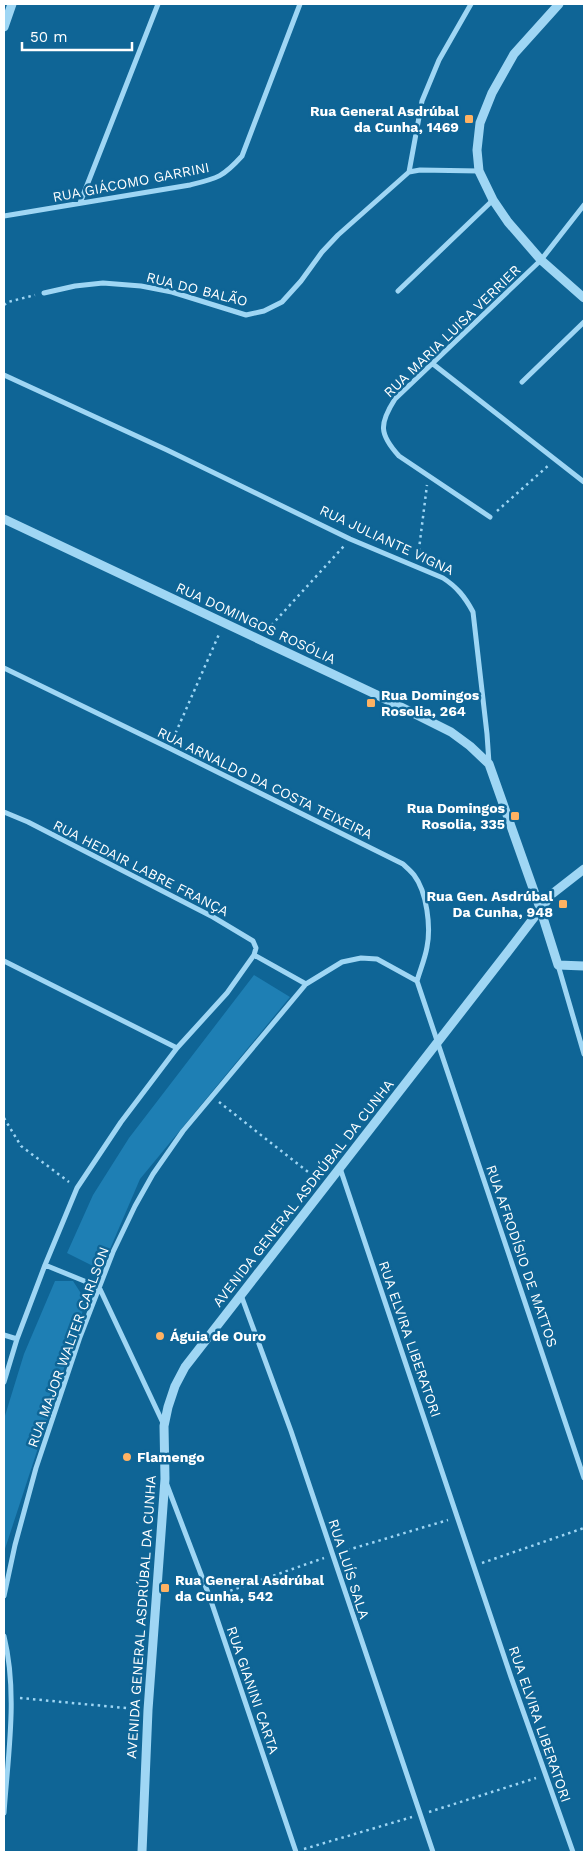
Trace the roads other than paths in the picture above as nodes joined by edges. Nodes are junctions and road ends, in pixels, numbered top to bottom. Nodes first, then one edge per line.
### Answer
1 (158, 4) edge
2 (300, 4) edge
3 (471, 4) edge
4 (559, 4) edge
5 (8, 5) edge
6 (4, 27) edge
7 (479, 171) junction
8 (409, 172) junction
9 (493, 200) junction
10 (80, 203) junction
11 (584, 205) edge
12 (4, 216) edge
13 (540, 260) junction
14 (398, 291) dead end
15 (44, 293) road end
16 (584, 298) edge
17 (584, 322) edge
18 (433, 364) junction
19 (4, 375) edge
20 (522, 382) dead end
21 (584, 482) edge
22 (490, 517) road end
23 (4, 519) edge
24 (4, 668) edge
25 (489, 764) junction
26 (4, 812) edge
27 (584, 869) edge
28 (540, 908) junction
29 (254, 955) junction
30 (4, 961) edge
31 (558, 965) junction
32 (584, 966) edge
33 (417, 981) junction
34 (306, 984) junction
35 (438, 1041) junction
36 (177, 1048) junction
37 (584, 1054) edge
38 (340, 1168) junction
39 (45, 1265) junction
40 (99, 1287) junction
41 (241, 1295) junction
42 (4, 1335) edge
43 (17, 1339) junction
44 (4, 1382) edge
45 (164, 1426) junction
46 (584, 1478) edge
47 (165, 1479) junction
48 (4, 1596) edge
49 (4, 1636) edge
50 (4, 1813) edge
51 (144, 1850) edge
52 (296, 1852) edge
53 (433, 1852) edge
54 (573, 1852) edge

1 - 10 street
2 - 10 street, RUA GIÁCOMO GARRINI
3 - 8 street
4 - 7 street
5 - 6 street
7 - 8 street
7 - 9 street
8 - 15 street, RUA DO BALÃO
9 - 13 street
9 - 14 street
10 - 12 street, RUA GIÁCOMO GARRINI
11 - 13 street, RUA MARIA LUISA VERRIER
13 - 16 street
13 - 18 street, RUA MARIA LUISA VERRIER
17 - 20 street
18 - 21 street
18 - 22 street, RUA MARIA LUISA VERRIER
19 - 25 street, RUA JULIANTE VIGNA
23 - 25 street, RUA DOMINGOS ROSÓLIA
24 - 33 street, RUA ARNALDO DA COSTA TEIXEIRA
25 - 28 street, RUA JULIANTE VIGNA
26 - 29 street, RUA HEDAIR LABRE FRANÇA
27 - 28 street, AVENIDA GENERAL ASDRÚBAL DA CUNHA
28 - 31 street, RUA JULIANTE VIGNA
28 - 35 street, AVENIDA GENERAL ASDRÚBAL DA CUNHA
29 - 34 street
29 - 36 street
30 - 36 street
31 - 32 street
31 - 37 street
33 - 34 street, RUA MAJOR WALTER CARLSON
33 - 35 street
34 - 40 street, RUA MAJOR WALTER CARLSON
35 - 38 street, AVENIDA GENERAL ASDRÚBAL DA CUNHA
35 - 46 street, RUA AFRODÍSIO DE MATTOS
36 - 39 street
38 - 41 street, AVENIDA GENERAL ASDRÚBAL DA CUNHA
38 - 54 street, RUA ELVIRA LIBERATORI
39 - 40 street
39 - 43 street
40 - 45 street
40 - 48 street, RUA MAJOR WALTER CARLSON
41 - 45 street, AVENIDA GENERAL ASDRÚBAL DA CUNHA
41 - 53 street, RUA LUÍS SALA
42 - 43 street
43 - 44 street
45 - 47 street, AVENIDA GENERAL ASDRÚBAL DA CUNHA
47 - 51 street, AVENIDA GENERAL ASDRÚBAL DA CUNHA
47 - 52 street, RUA GIANINI CARTA
49 - 50 street

